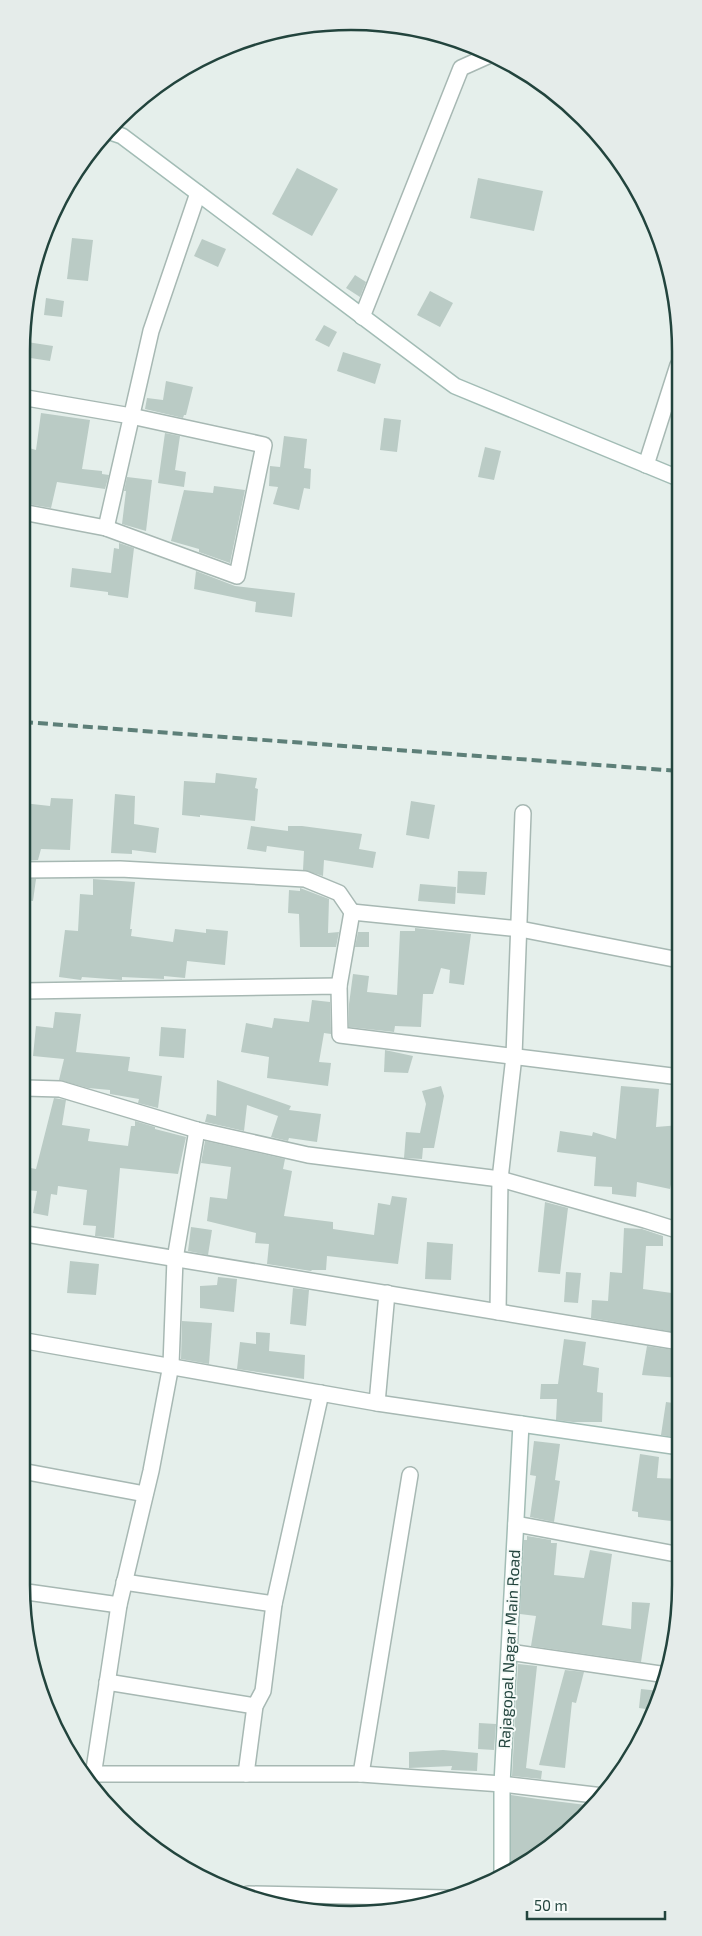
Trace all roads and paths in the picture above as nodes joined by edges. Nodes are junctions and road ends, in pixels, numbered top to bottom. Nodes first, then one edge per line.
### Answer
1 (483, 58) edge
2 (115, 134) edge
3 (198, 193) junction
4 (362, 317) junction
5 (672, 384) edge
6 (30, 398) edge
7 (131, 416) junction
8 (646, 465) junction
9 (672, 476) edge
10 (30, 514) edge
11 (106, 528) junction
12 (523, 812) dead end
13 (30, 870) edge
14 (352, 912) junction
15 (520, 929) junction
16 (672, 959) edge
17 (339, 986) junction
18 (30, 991) edge
19 (514, 1056) junction
20 (672, 1076) edge
21 (30, 1088) edge
22 (197, 1130) junction
23 (500, 1179) junction
24 (672, 1229) edge
25 (30, 1235) edge
26 (175, 1259) junction
27 (387, 1293) junction
28 (498, 1312) junction
29 (672, 1341) edge
30 (30, 1342) edge
31 (171, 1365) junction
32 (321, 1393) junction
33 (377, 1403) junction
34 (521, 1424) junction
35 (672, 1446) edge
36 (30, 1473) edge
37 (410, 1475) dead end
38 (145, 1494) junction
39 (516, 1524) junction
40 (672, 1553) edge
41 (124, 1582) junction
42 (30, 1592) edge
43 (274, 1604) junction
44 (119, 1605) junction
45 (509, 1652) junction
46 (659, 1674) edge
47 (107, 1682) junction
48 (255, 1706) junction
49 (90, 1771) edge
50 (246, 1774) junction
51 (361, 1774) junction
52 (92, 1775) edge
53 (502, 1784) junction
54 (594, 1795) edge
55 (502, 1868) edge
56 (266, 1894) edge
57 (424, 1898) edge

1 - 4 street
2 - 3 street
3 - 4 street
3 - 7 street
4 - 8 street
5 - 8 street
6 - 7 street
7 - 11 street
7 - 11 street
8 - 9 street
10 - 11 street
12 - 15 street
13 - 14 street
14 - 15 street
14 - 17 street
15 - 16 street
15 - 19 street
17 - 18 street
17 - 19 street
19 - 20 street
19 - 23 street
21 - 22 street
22 - 23 street
22 - 26 street
23 - 24 street
23 - 28 street
25 - 26 street
26 - 27 street
26 - 31 street
27 - 28 street
27 - 33 street
28 - 29 street
30 - 31 street
31 - 32 street
31 - 38 street
32 - 33 street
32 - 43 street
33 - 34 street
34 - 35 street
34 - 39 street, Rajagopal Nagar Main Road
36 - 38 street
37 - 51 street
38 - 41 street
39 - 40 street
39 - 45 street, Rajagopal Nagar Main Road
41 - 43 street
41 - 44 street
42 - 44 street
43 - 48 street
44 - 47 street
45 - 46 street
45 - 53 street, Rajagopal Nagar Main Road
47 - 48 street
47 - 49 street
48 - 50 street
50 - 51 street
50 - 52 street
51 - 53 street
53 - 54 street
53 - 55 street, Rajagopal Nagar Main Road
56 - 57 street

